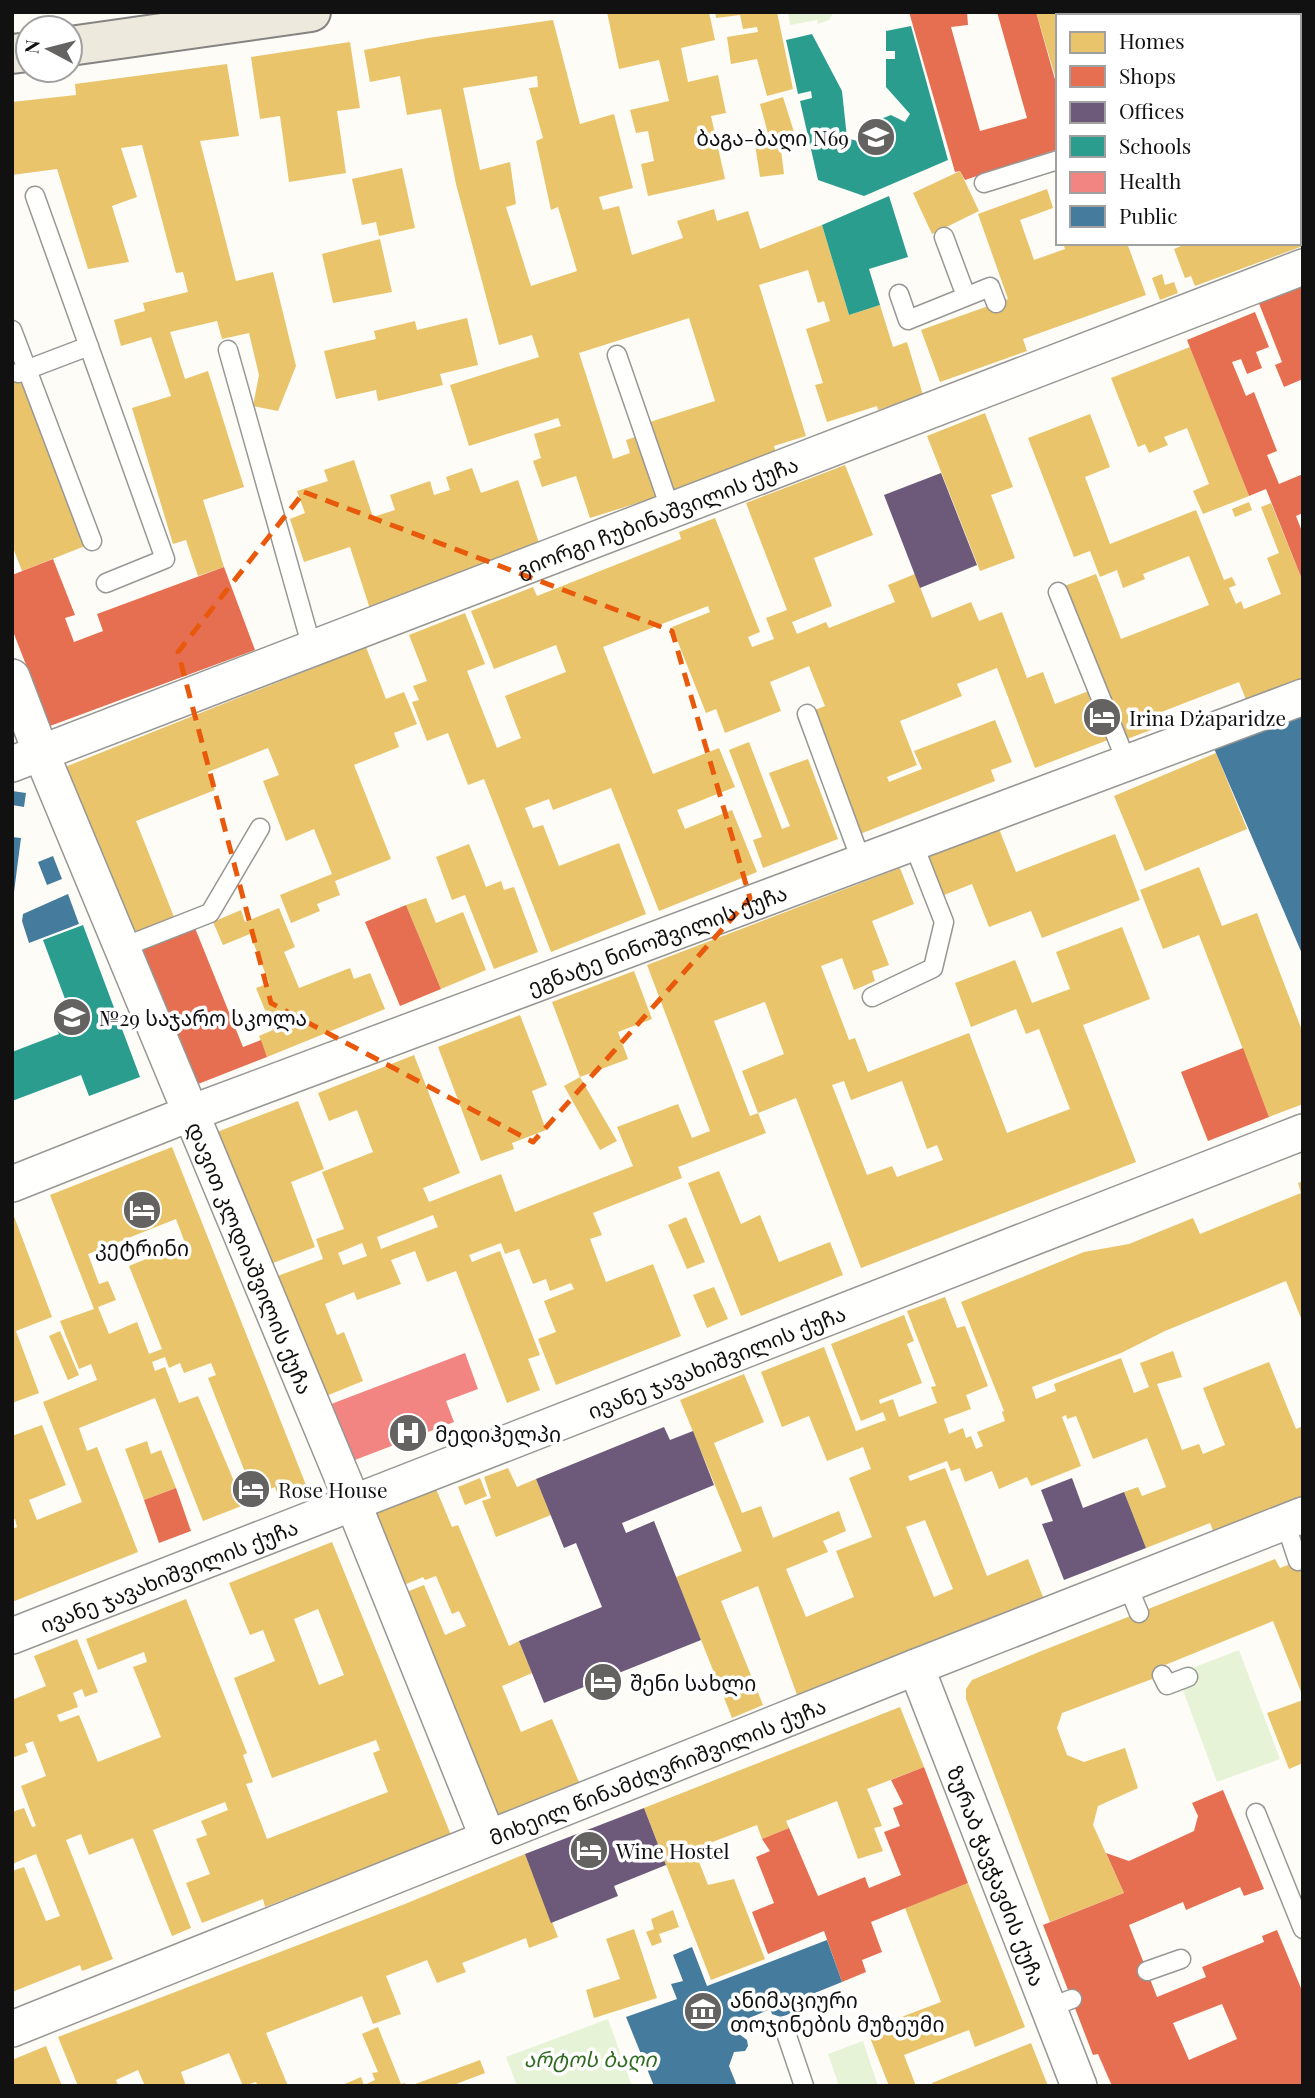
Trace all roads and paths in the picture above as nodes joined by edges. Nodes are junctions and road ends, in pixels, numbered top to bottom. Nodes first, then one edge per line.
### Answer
1 (312, 12) edge
2 (84, 44) edge
3 (1056, 161) edge
4 (984, 183) dead end
5 (35, 196) dead end
6 (944, 237) dead end
7 (1303, 267) edge
8 (899, 294) dead end
9 (966, 296) junction
10 (996, 303) dead end
11 (12, 330) edge
12 (89, 346) junction
13 (228, 350) dead end
14 (617, 355) dead end
15 (23, 372) junction
16 (671, 511) junction
17 (92, 541) dead end
18 (106, 583) dead end
19 (1058, 592) dead end
20 (312, 648) junction
21 (12, 677) edge
22 (1303, 697) edge
23 (807, 715) dead end
24 (27, 758) edge
25 (1127, 763) junction
26 (260, 828) dead end
27 (913, 843) junction
28 (862, 863) junction
29 (121, 948) junction
30 (872, 997) dead end
31 (191, 1113) junction
32 (1303, 1132) edge
33 (12, 1184) edge
34 (353, 1503) junction
35 (1294, 1519) edge
36 (1298, 1561) dead end
37 (12, 1636) edge
38 (916, 1667) junction
39 (1161, 1675) dead end
40 (1188, 1678) dead end
41 (1256, 1813) dead end
42 (488, 1838) junction
43 (1303, 1929) edge
44 (1181, 1959) dead end
45 (1147, 1971) dead end
46 (12, 2029) edge
47 (787, 2036) dead end
48 (804, 2086) edge
49 (1079, 2086) edge

1 - 2 main road
3 - 4 lane
5 - 12 lane
6 - 9 lane
7 - 16 street, გიორგი ჩუბინაშვილის ქუჩა
8 - 9 lane
9 - 10 lane
11 - 15 lane
12 - 15 lane
12 - 18 lane
13 - 20 lane
14 - 16 lane
15 - 17 lane
16 - 20 street, გიორგი ჩუბინაშვილის ქუჩა
19 - 25 lane
20 - 24 street, გიორგი ჩუბინაშვილის ქუჩა
21 - 24 street, დავით კლდიაშვილის ქუჩა
22 - 25 street, ეგნატე ნინოშვილის ქუჩა
23 - 28 lane
24 - 29 street, დავით კლდიაშვილის ქუჩა
25 - 27 street, ეგნატე ნინოშვილის ქუჩა
26 - 29 lane
27 - 28 street, ეგნატე ნინოშვილის ქუჩა
27 - 30 lane
28 - 31 street, ეგნატე ნინოშვილის ქუჩა
29 - 31 street, დავით კლდიაშვილის ქუჩა
31 - 33 street, ეგნატე ნინოშვილის ქუჩა
31 - 34 street, დავით კლდიაშვილის ქუჩა
32 - 34 street, ივანე ჯავახიშვილის ქუჩა
34 - 37 street, ივანე ჯავახიშვილის ქუჩა
34 - 42 street, დავით კლდიაშვილის ქუჩა
35 - 36 lane
35 - 38 street, მიხეილ წინამძღვრიშვილის ქუჩა
38 - 42 street, მიხეილ წინამძღვრიშვილის ქუჩა
38 - 49 street, ზურაბ ჭავჭავძის ქუჩა
39 - 40 lane
41 - 43 lane
42 - 46 street, მიხეილ წინამძღვრიშვილის ქუჩა
44 - 45 lane
47 - 48 lane

